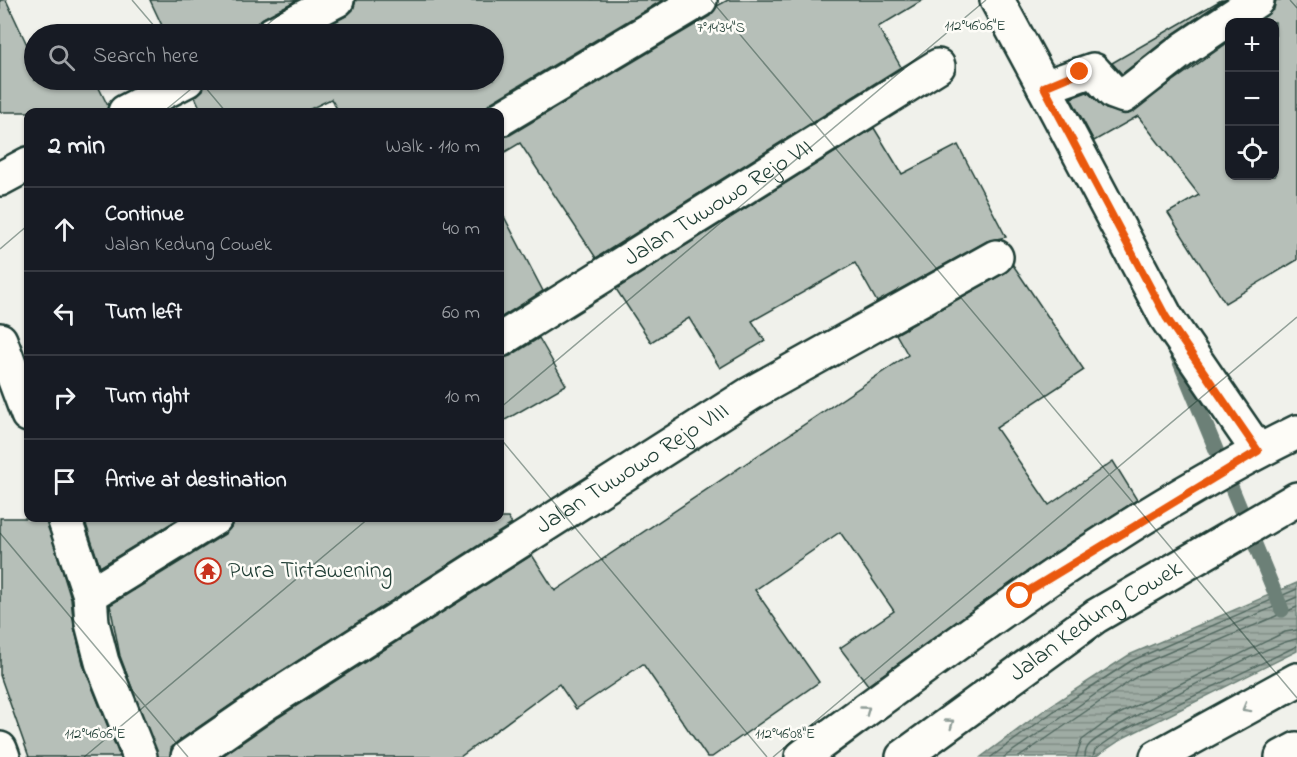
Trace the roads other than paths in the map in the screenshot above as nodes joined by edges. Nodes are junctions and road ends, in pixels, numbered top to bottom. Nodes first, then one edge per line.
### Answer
1 (337, 0) edge
2 (700, 0) edge
3 (997, 0) edge
4 (1257, 0) edge
5 (291, 24) edge
6 (938, 66) dead end
7 (1044, 87) junction
8 (168, 90) edge
9 (133, 108) edge
10 (504, 116) edge
11 (24, 166) edge
12 (0, 179) edge
13 (996, 257) dead end
14 (504, 337) edge
15 (0, 340) edge
16 (24, 397) edge
17 (1297, 432) edge
18 (1256, 452) junction
19 (1297, 499) edge
20 (65, 522) edge
21 (209, 522) edge
22 (90, 595) junction
23 (1297, 680) edge
24 (0, 749) edge
25 (1297, 749) edge
26 (3, 757) edge
27 (140, 757) edge
28 (188, 757) edge
29 (802, 757) edge
30 (903, 757) edge
31 (1157, 757) edge
32 (1282, 757) edge

1 - 5 main road
2 - 10 main road
3 - 7 main road
4 - 7 main road
6 - 14 main road, Jalan Tuwowo Rejo VII
7 - 18 main road
8 - 9 main road
11 - 12 main road
13 - 28 main road, Jalan Tuwowo Rejo VIII
15 - 16 main road
17 - 18 main road
29 -> 18 main road
30 -> 19 main road, Jalan Kedung Cowek
20 - 22 main road
21 - 22 main road
22 - 27 main road
23 -> 31 main road
24 - 26 main road
25 - 32 main road

